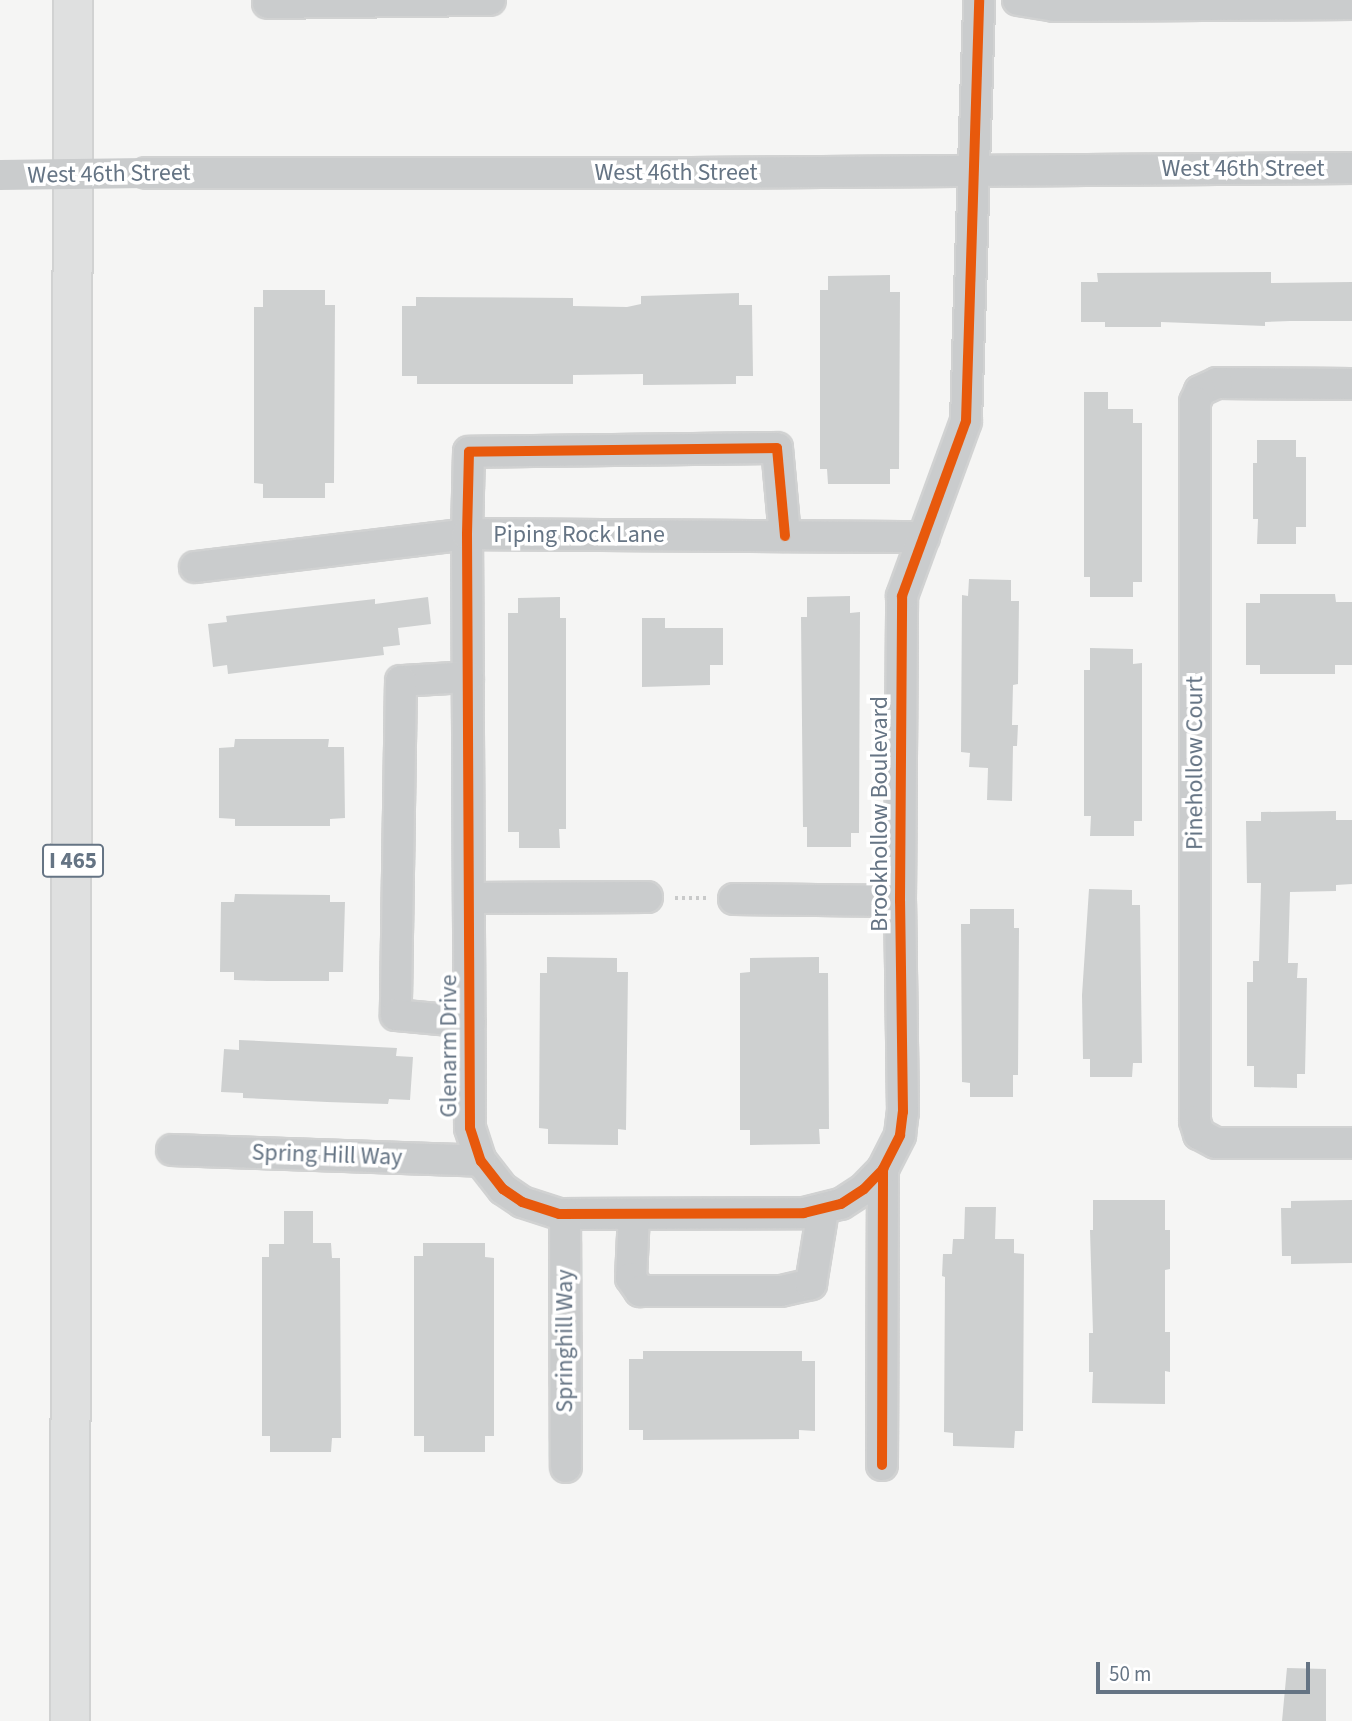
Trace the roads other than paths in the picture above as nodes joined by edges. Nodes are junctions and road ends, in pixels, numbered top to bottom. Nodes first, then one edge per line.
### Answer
1 (73, 0) edge
2 (490, 0) edge
3 (979, 0) edge
4 (1018, 0) edge
5 (268, 3) dead end
6 (1339, 3) edge
7 (1352, 168) edge
8 (974, 170) junction
9 (0, 175) edge
10 (1352, 384) edge
11 (467, 534) junction
12 (785, 536) junction
13 (924, 537) junction
14 (195, 567) dead end
15 (468, 677) junction
16 (647, 897) road end
17 (471, 898) junction
18 (734, 899) road end
19 (900, 901) junction
20 (470, 1022) junction
21 (1352, 1143) edge
22 (172, 1150) dead end
23 (481, 1161) junction
24 (883, 1169) junction
25 (823, 1210) junction
26 (565, 1214) junction
27 (634, 1214) junction
28 (883, 1465) dead end
29 (566, 1467) dead end
30 (69, 1721) edge

1 - 30 highway, I 465
2 - 5 street
3 - 8 street, Brookhollow Boulevard
4 - 6 street
7 - 8 street, West 46th Street
8 - 9 street, West 46th Street, bridge
8 - 13 street, Brookhollow Boulevard
10 - 21 street, Pinehollow Court
11 - 12 street, Piping Rock Lane
11 - 12 street, Glenarm Drive
11 - 14 street, Piping Rock Lane
11 - 15 street, Glenarm Drive
12 - 13 street, Piping Rock Lane
13 - 19 street, Brookhollow Boulevard
15 - 17 street, Glenarm Drive
15 - 20 street
16 - 17 street
17 - 20 street, Glenarm Drive
18 - 19 street
19 - 24 street, Brookhollow Boulevard
20 - 23 street, Glenarm Drive
22 - 23 street, Spring Hill Way
23 - 26 street, Glenarm Drive
24 - 25 street, Glenarm Drive
24 - 28 street, Brookhollow Boulevard
25 - 27 street, Glenarm Drive
25 - 27 street
26 - 27 street, Glenarm Drive
26 - 29 street, Springhill Way

